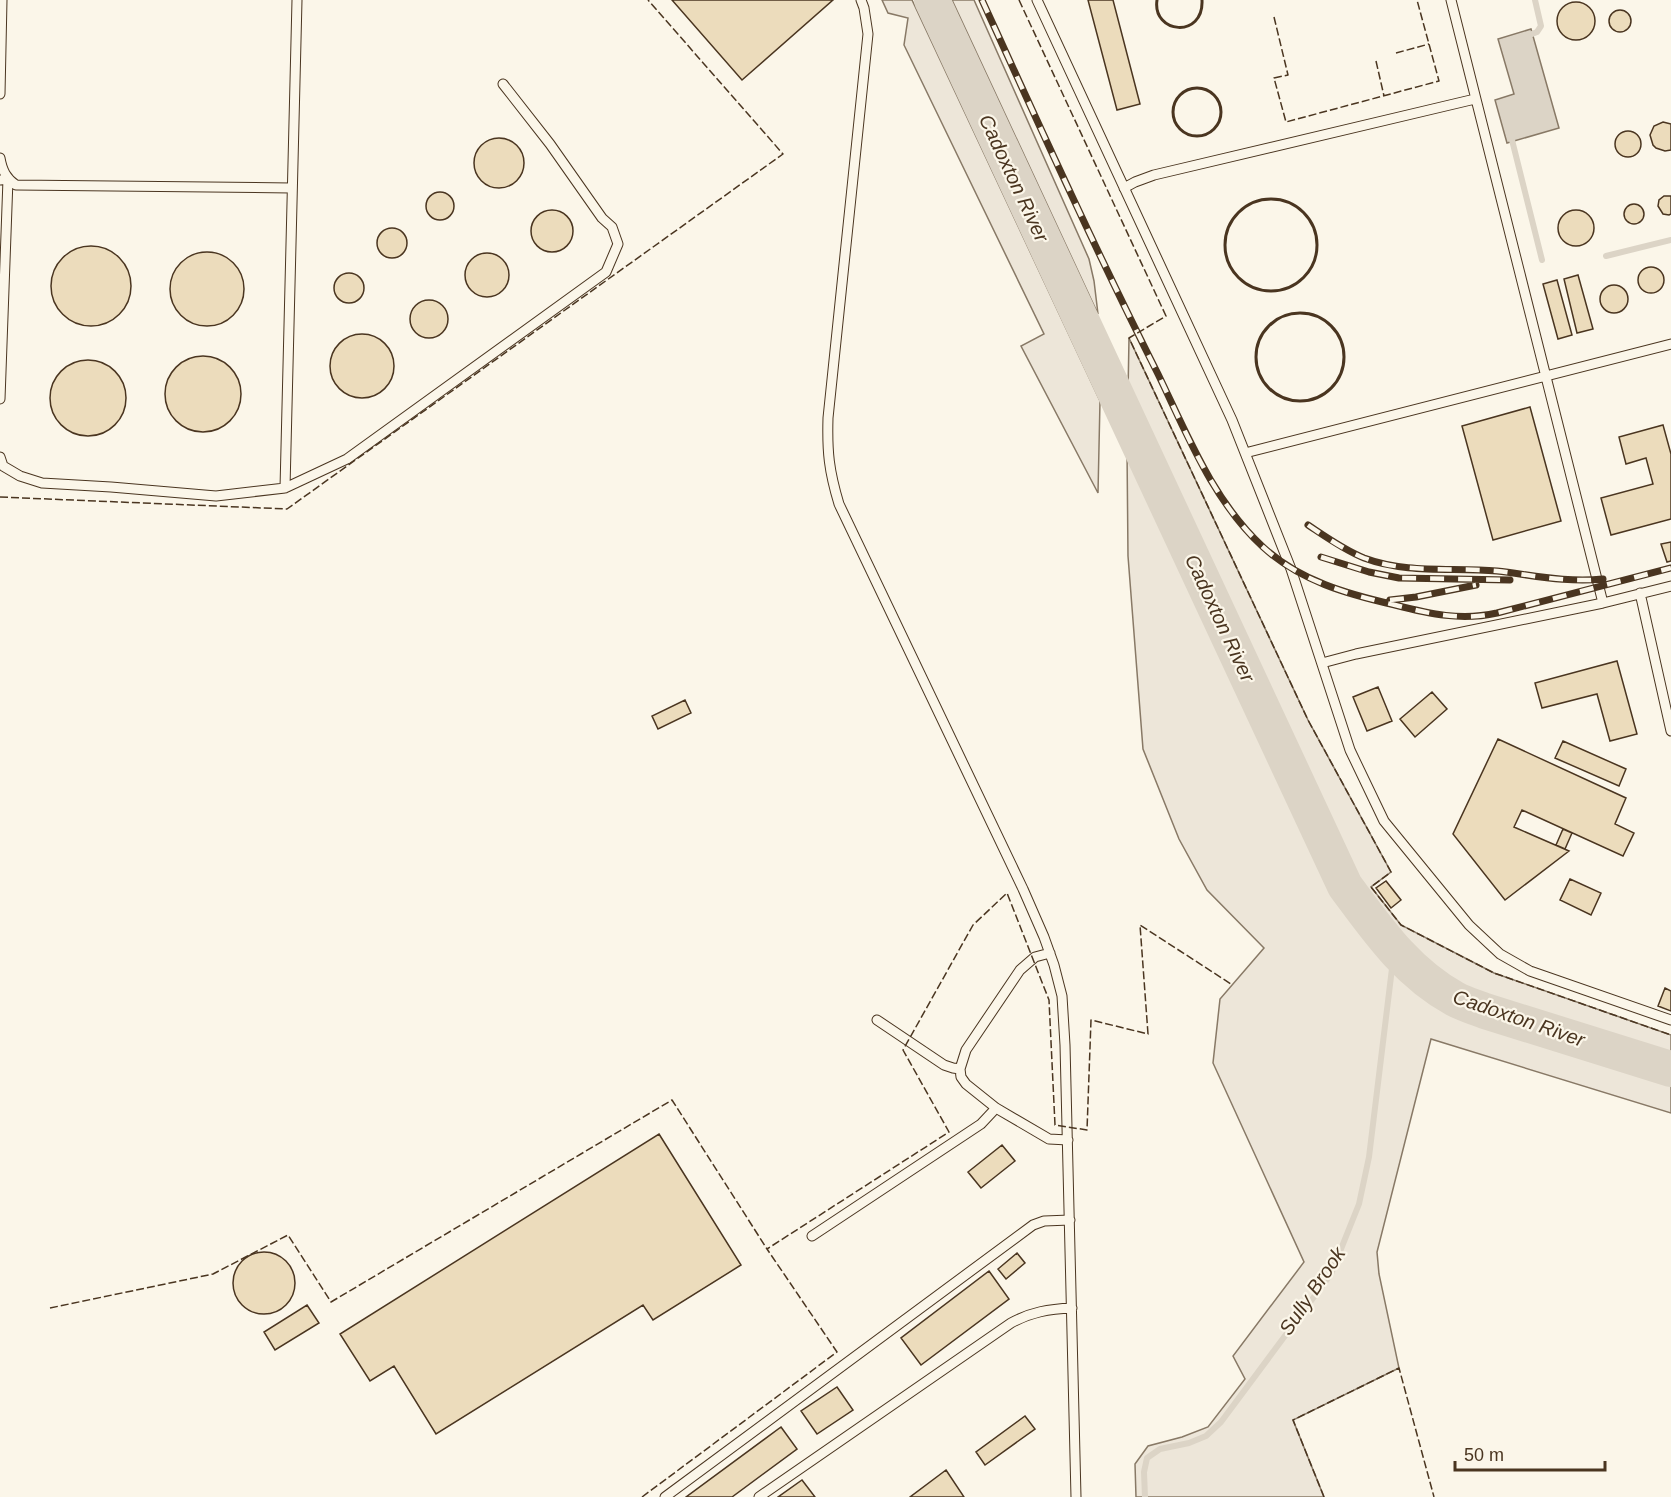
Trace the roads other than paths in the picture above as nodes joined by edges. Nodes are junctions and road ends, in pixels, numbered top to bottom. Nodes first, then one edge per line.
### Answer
1 (2, 0) edge
2 (297, 0) edge
3 (861, 0) edge
4 (1037, 0) edge
5 (1450, 0) edge
6 (503, 84) dead end
7 (0, 94) edge
8 (1476, 99) junction
9 (0, 158) edge
10 (4, 180) edge
11 (291, 188) junction
12 (1124, 188) junction
13 (1671, 344) edge
14 (1545, 377) junction
15 (0, 399) edge
16 (1245, 453) junction
17 (0, 457) edge
18 (285, 488) junction
19 (1671, 585) edge
20 (1640, 593) junction
21 (1604, 603) junction
22 (1322, 663) junction
23 (1671, 731) edge
24 (1050, 953) junction
25 (877, 1020) dead end
26 (1671, 1020) edge
27 (960, 1069) junction
28 (996, 1108) junction
29 (1068, 1140) junction
30 (1070, 1220) junction
31 (812, 1236) dead end
32 (1072, 1308) junction
33 (664, 1497) edge
34 (759, 1497) edge
35 (1076, 1497) edge

1 - 7 lane
2 - 11 lane
3 - 24 lane
4 - 12 lane
5 - 8 lane
6 - 18 lane
8 - 12 lane
8 - 14 lane
9 - 10 lane
10 - 11 lane
10 - 15 lane
11 - 18 lane
12 - 16 lane
13 - 14 lane
14 - 16 lane
14 - 21 lane
16 - 22 lane
17 - 18 lane
19 - 20 lane
20 - 21 lane
20 - 23 lane
21 - 22 lane
22 - 26 lane
24 - 27 lane
24 - 29 lane
25 - 27 lane
27 - 28 lane
28 - 29 lane
28 - 31 lane
29 - 30 lane
30 - 32 lane
30 - 33 lane
32 - 34 lane
32 - 35 lane

